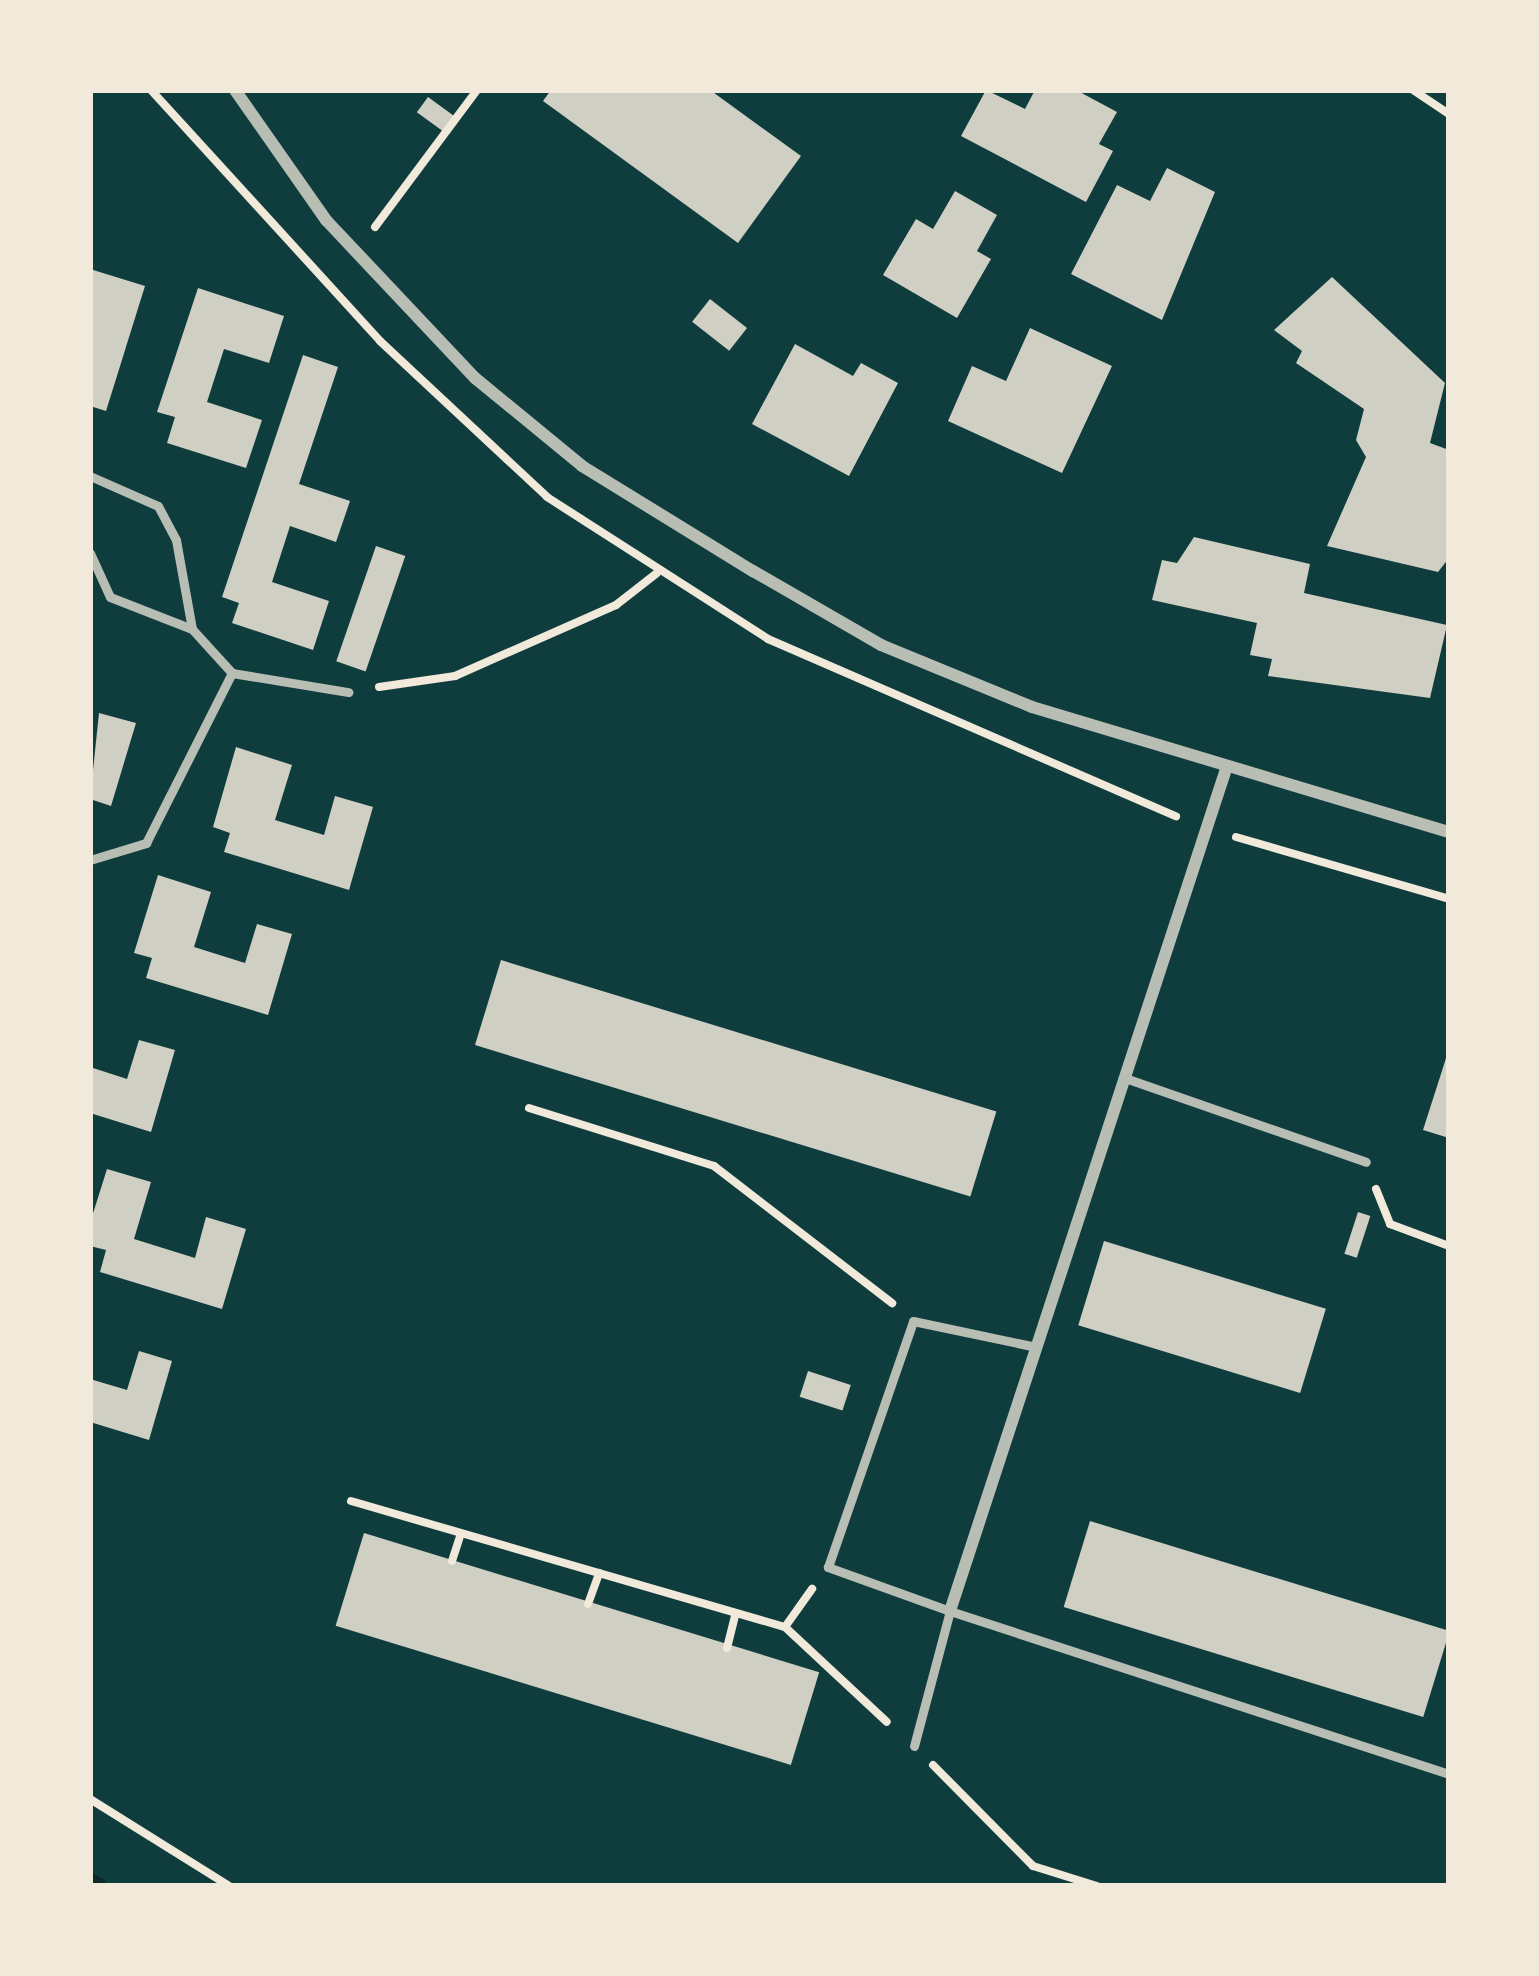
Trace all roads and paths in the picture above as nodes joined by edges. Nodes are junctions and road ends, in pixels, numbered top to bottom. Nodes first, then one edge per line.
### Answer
1 (235, 90) edge
2 (477, 90) edge
3 (1413, 90) edge
4 (1449, 115) edge
5 (356, 253) junction
6 (90, 476) edge
7 (90, 553) edge
8 (657, 573) dead end
9 (192, 629) junction
10 (232, 673) junction
11 (348, 692) joint
12 (1226, 770) junction
13 (1449, 832) edge
14 (90, 860) edge
15 (1125, 1078) junction
16 (530, 1108) dead end
17 (1366, 1162) joint
18 (1449, 1246) edge
19 (913, 1321) junction
20 (1036, 1347) junction
21 (351, 1501) dead end
22 (461, 1534) junction
23 (452, 1561) dead end
24 (828, 1568) junction
25 (599, 1573) junction
26 (588, 1604) dead end
27 (950, 1611) junction
28 (736, 1613) junction
29 (784, 1627) junction
30 (727, 1648) dead end
31 (914, 1746) junction
32 (1449, 1774) edge
33 (90, 1799) edge
34 (229, 1886) edge
35 (1096, 1886) edge

1 - 5 street
2 - 5 path
3 - 4 path
5 - 12 street
6 - 9 lane
7 - 9 lane
8 - 11 path
9 - 10 lane
10 - 11 lane
10 - 14 lane
12 - 13 street
12 - 15 street
15 - 17 lane
15 - 20 street
16 - 19 path
17 - 18 path
19 - 20 lane
19 - 24 lane
20 - 27 street
21 - 22 path
22 - 23 path
22 - 25 path
24 - 27 lane
24 - 29 path
25 - 26 path
25 - 28 path
27 - 31 lane
27 - 32 lane
28 - 29 path
28 - 30 path
29 - 31 path
31 - 35 path
33 - 34 path

